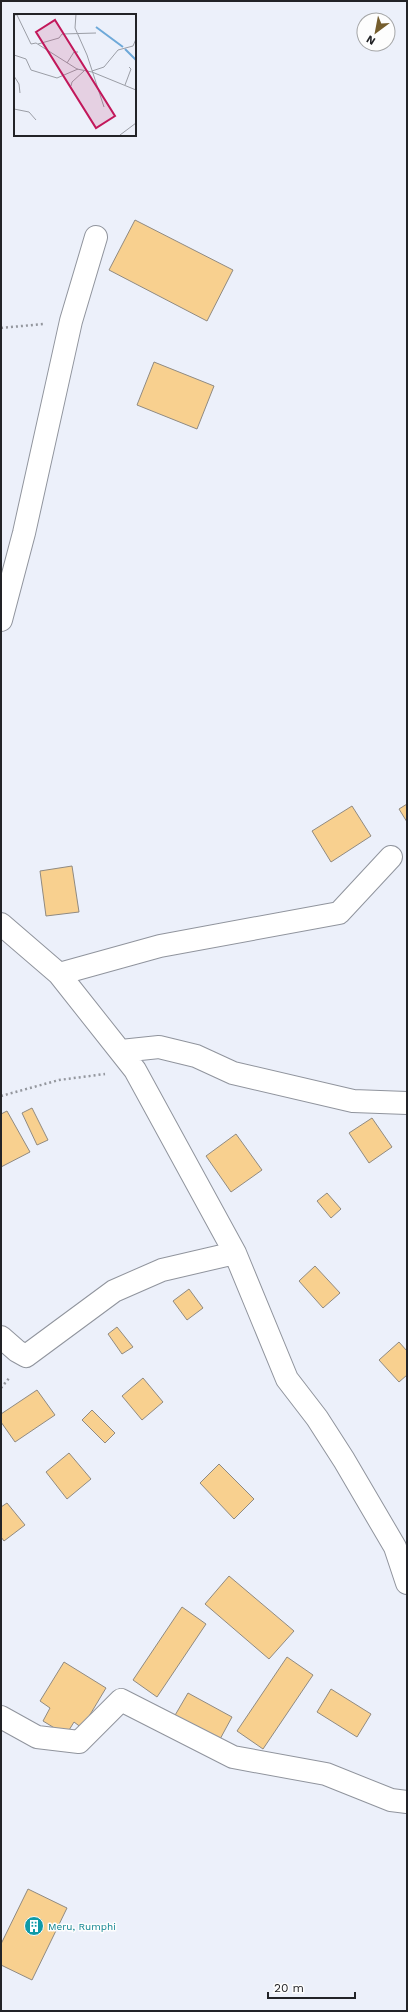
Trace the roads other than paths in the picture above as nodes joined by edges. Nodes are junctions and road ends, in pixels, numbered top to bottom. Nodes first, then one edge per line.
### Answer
1 (96, 237) dead end
2 (1, 620) edge
3 (391, 857) dead end
4 (1, 924) edge
5 (59, 974) junction
6 (121, 1051) junction
7 (407, 1103) edge
8 (235, 1253) junction
9 (1, 1337) edge
10 (407, 1583) edge
11 (1, 1717) edge
12 (407, 1802) edge

1 - 2 street
3 - 5 street
4 - 5 street
5 - 6 street
6 - 7 street
6 - 8 street
8 - 9 street
8 - 10 street
11 - 12 street

